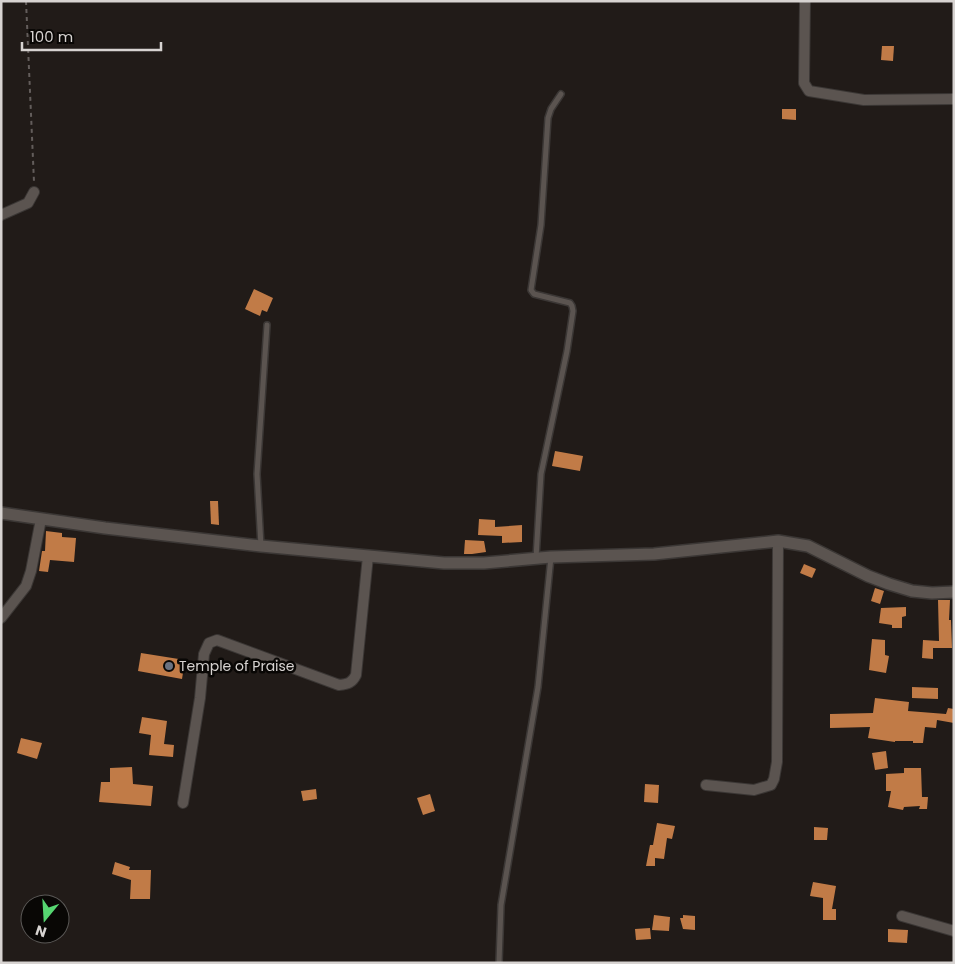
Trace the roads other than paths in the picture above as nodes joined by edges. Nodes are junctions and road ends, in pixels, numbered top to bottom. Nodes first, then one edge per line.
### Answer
1 (805, 1) edge
2 (561, 94) dead end
3 (954, 98) edge
4 (34, 192) road end
5 (1, 215) edge
6 (267, 325) dead end
7 (1, 513) edge
8 (41, 519) junction
9 (778, 541) junction
10 (261, 546) junction
11 (368, 556) junction
12 (551, 557) junction
13 (536, 558) junction
14 (954, 592) edge
15 (1, 618) edge
16 (706, 785) dead end
17 (183, 803) dead end
18 (902, 916) dead end
19 (954, 931) edge
20 (499, 963) edge

1 - 3 street
2 - 13 lane
4 - 5 street
6 - 10 lane
7 - 8 street
8 - 10 street
8 - 15 street
9 - 12 street
9 - 14 street
9 - 16 street
10 - 11 street
11 - 13 street
11 - 17 street
12 - 13 street
12 - 20 lane
18 - 19 street

